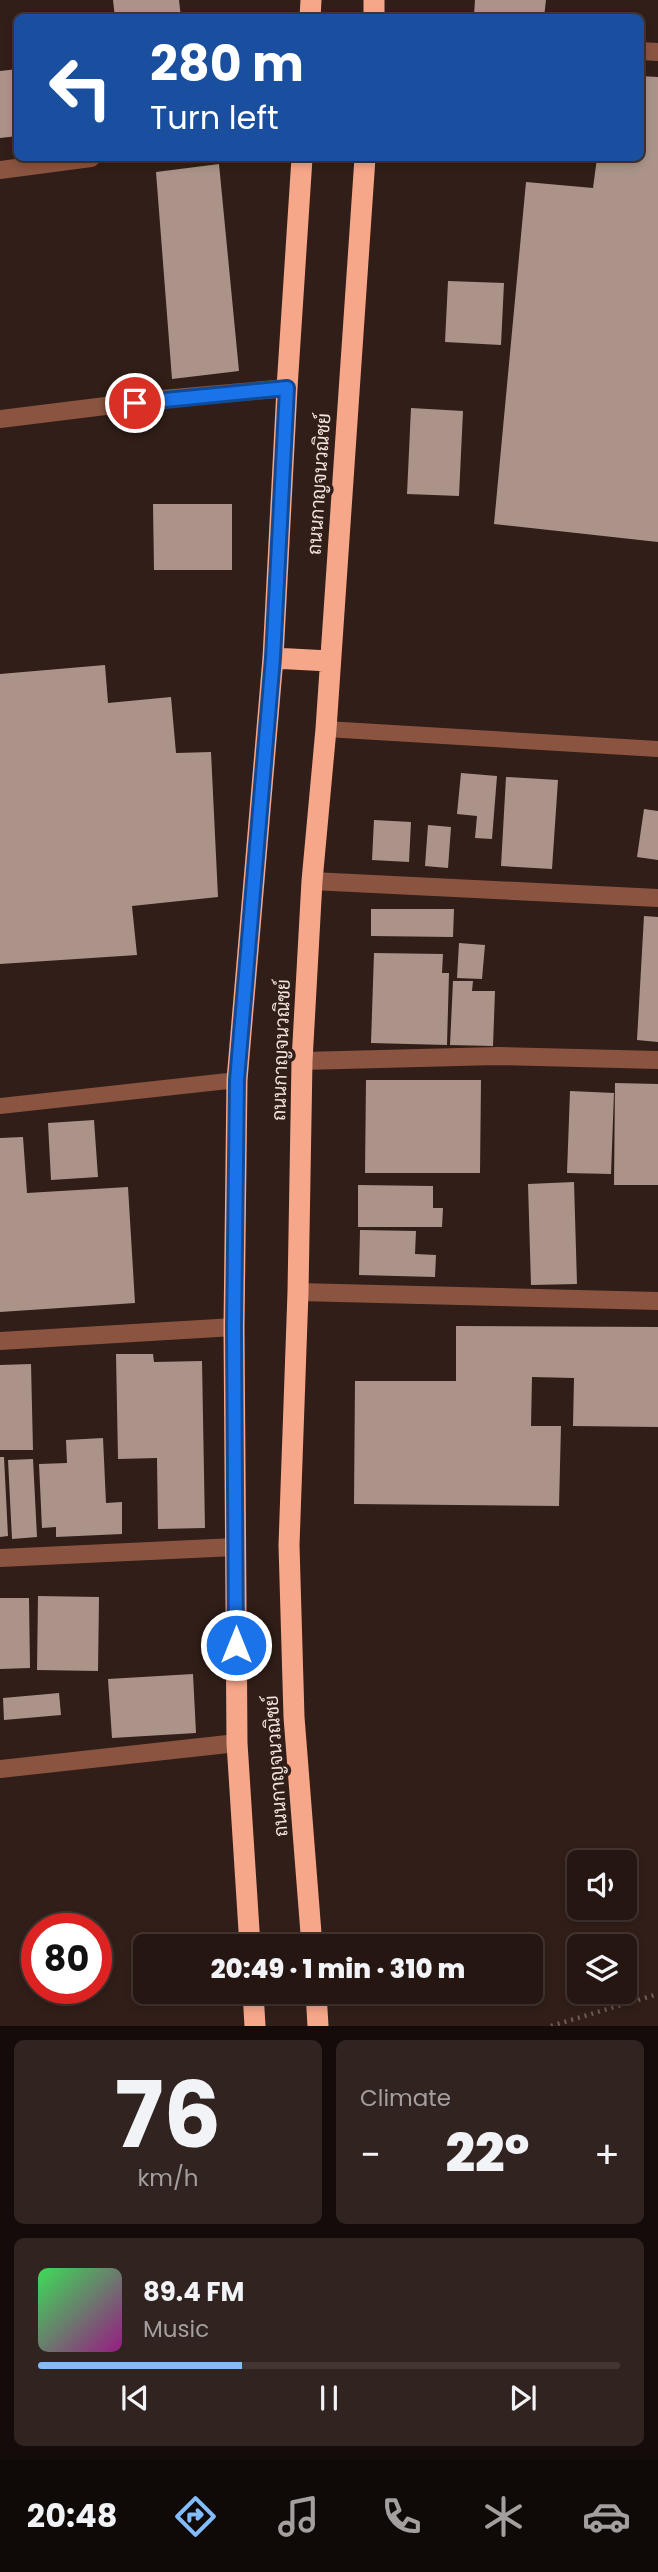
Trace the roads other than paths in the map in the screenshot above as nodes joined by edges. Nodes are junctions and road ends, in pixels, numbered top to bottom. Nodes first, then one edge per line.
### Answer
1 (68, 161) edge
2 (302, 161) edge
3 (365, 161) edge
4 (0, 170) edge
5 (287, 388) junction
6 (0, 419) edge
7 (273, 658) junction
8 (330, 661) junction
9 (326, 729) junction
10 (658, 749) edge
11 (312, 881) junction
12 (658, 898) edge
13 (658, 1060) edge
14 (302, 1061) junction
15 (237, 1080) junction
16 (0, 1106) edge
17 (298, 1292) junction
18 (658, 1301) edge
19 (234, 1327) junction
20 (0, 1341) edge
21 (235, 1547) junction
22 (0, 1558) edge
23 (237, 1743) junction
24 (0, 1769) edge
25 (249, 1934) edge
26 (311, 1934) edge
27 (254, 2004) edge
28 (317, 2004) edge
29 (255, 2026) edge
30 (318, 2026) edge

1 - 4 street
2 - 5 highway, ถนนกาญจนวณิชย์
3 - 8 highway, ถนนกาญจนวณิชย์
5 - 6 street
5 - 7 highway, ถนนกาญจนวณิชย์
7 - 8 highway
7 - 15 highway, ถนนกาญจนวณิชย์
8 - 9 highway, ถนนกาญจนวณิชย์
9 - 10 lane
9 - 11 highway, ถนนกาญจนวณิชย์
11 - 12 street
11 - 14 highway, ถนนกาญจนวณิชย์
13 - 14 street
14 - 17 highway, ถนนกาญจนวณิชย์
15 - 16 lane
15 - 19 highway, ถนนกาญจนวณิชย์
17 - 18 street
17 - 26 highway, ถนนกาญจนวณิชย์
19 - 20 street
19 - 21 highway, ถนนกาญจนวณิชย์
21 - 22 street
21 - 23 highway, ถนนกาญจนวณิชย์
23 - 24 street
23 - 25 highway, ถนนกาญจนวณิชย์
27 - 29 highway
28 - 30 highway

